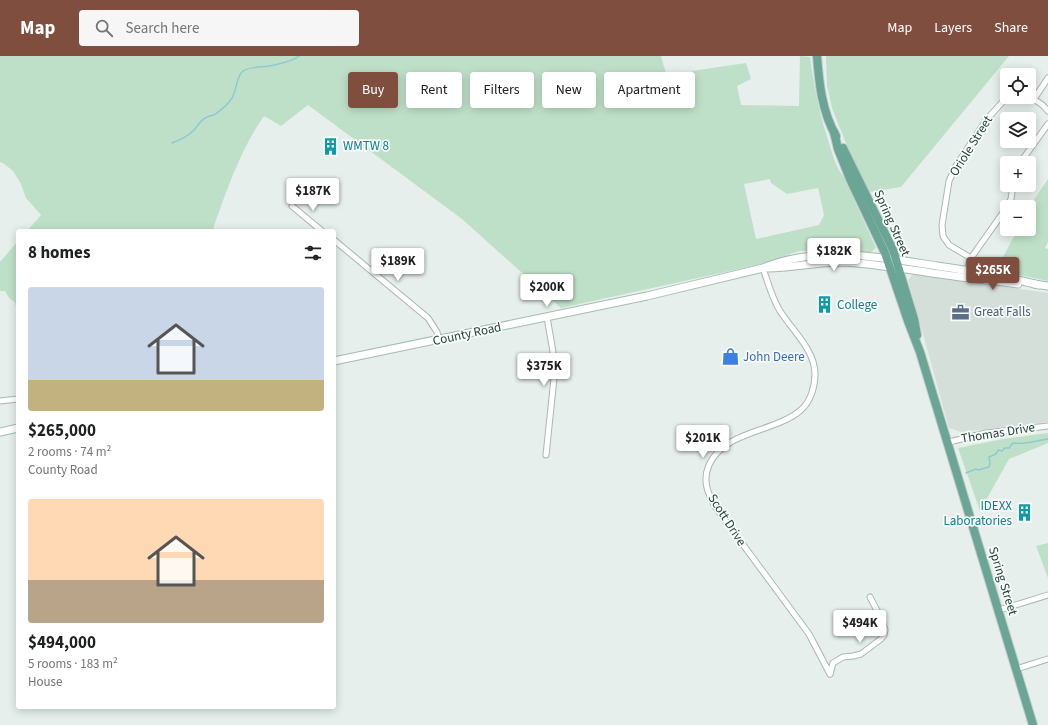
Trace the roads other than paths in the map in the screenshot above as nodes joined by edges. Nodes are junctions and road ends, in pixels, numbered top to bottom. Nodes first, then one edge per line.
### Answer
1 (817, 56) edge
2 (1048, 78) edge
3 (1036, 92) edge
4 (1036, 101) edge
5 (1001, 104) edge
6 (1048, 111) edge
7 (1048, 124) edge
8 (834, 132) junction
9 (1025, 156) edge
10 (292, 206) dead end
11 (1000, 217) edge
12 (320, 229) edge
13 (336, 242) edge
14 (971, 258) junction
15 (896, 260) junction
16 (888, 263) junction
17 (764, 268) junction
18 (899, 268) junction
19 (967, 270) junction
20 (965, 278) junction
21 (1038, 285) junction
22 (1048, 286) edge
23 (547, 317) junction
24 (439, 340) junction
25 (920, 352) junction
26 (336, 361) edge
27 (16, 399) edge
28 (0, 401) edge
29 (1048, 426) edge
30 (16, 428) edge
31 (0, 432) edge
32 (949, 442) junction
33 (546, 455) dead end
34 (1048, 595) edge
35 (870, 597) dead end
36 (1000, 610) junction
37 (1048, 659) edge
38 (1016, 669) junction
39 (1034, 725) edge

1 - 8 main road, Spring Street
2 - 3 street
4 - 6 street
5 - 14 street, Oriole Street
7 - 9 street
8 - 15 main road, Spring Street
8 - 16 main road, Spring Street
10 - 12 street
11 - 14 street
13 - 24 street
14 - 19 street
15 - 16 main road, County Road
15 - 18 main road, Spring Street
15 - 19 main road, County Road
16 - 17 main road, County Road
16 - 18 main road, County Road
16 - 25 main road, Spring Street
17 - 23 main road, County Road
17 - 35 street, Scott Drive
18 - 20 main road, County Road
18 - 25 main road, Spring Street
19 - 20 street
19 - 21 main road, County Road
20 - 21 main road, County Road
21 - 22 main road, County Road
23 - 24 main road, County Road
23 - 33 street
24 - 26 main road, County Road
25 - 32 main road, Spring Street
27 - 28 street
29 - 32 street, Thomas Drive
30 - 31 main road
32 - 36 main road, Spring Street
34 - 36 street
36 - 38 main road, Spring Street
37 - 38 street
38 - 39 main road, Spring Street

